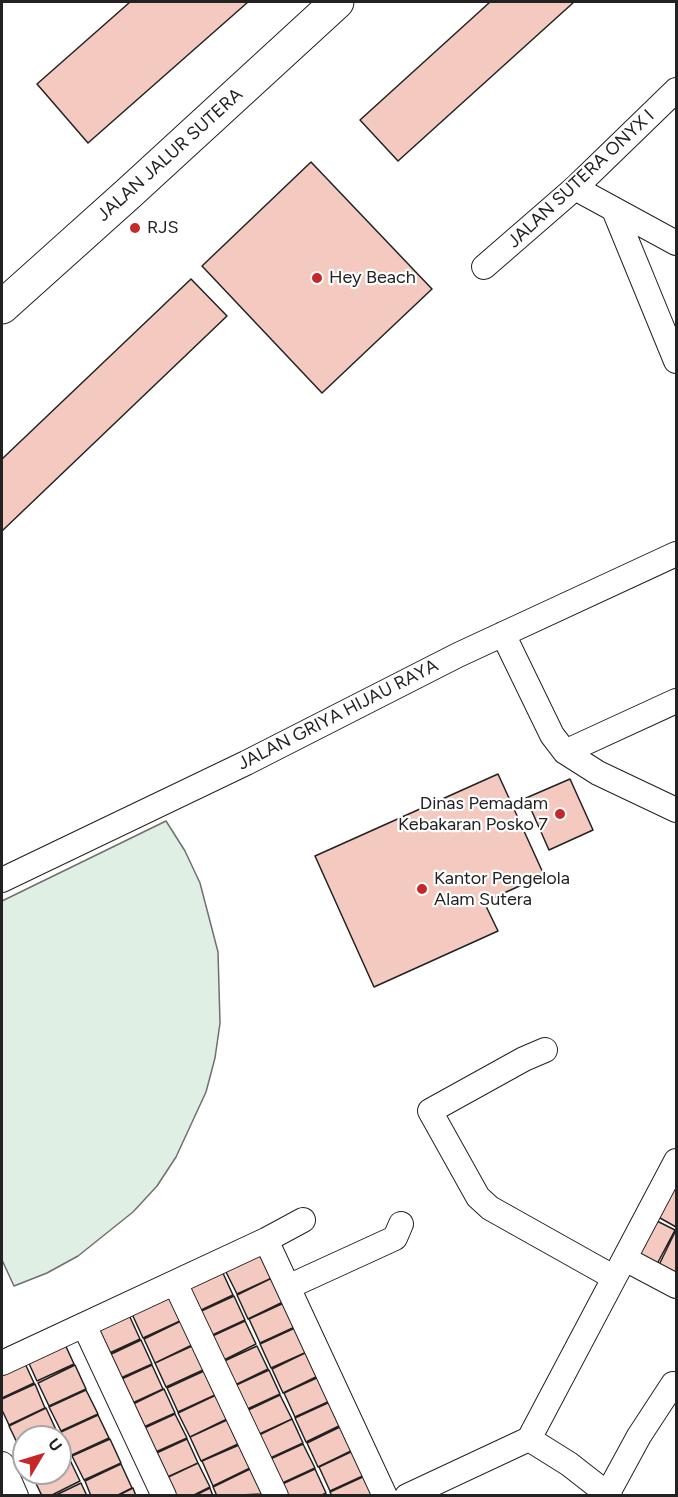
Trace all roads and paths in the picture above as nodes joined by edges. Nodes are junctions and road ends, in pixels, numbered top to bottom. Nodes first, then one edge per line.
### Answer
1 (337, 2) edge
2 (676, 90) edge
3 (574, 188) junction
4 (615, 210) junction
5 (676, 243) edge
6 (484, 267) dead end
7 (2, 307) edge
8 (676, 361) edge
9 (676, 554) edge
10 (503, 634) junction
11 (676, 701) edge
12 (565, 752) junction
13 (676, 810) edge
14 (2, 880) edge
15 (545, 1050) dead end
16 (676, 1161) edge
17 (303, 1220) dead end
18 (401, 1224) dead end
19 (266, 1240) junction
20 (619, 1268) junction
21 (175, 1283) junction
22 (676, 1286) edge
23 (288, 1287) junction
24 (84, 1325) junction
25 (2, 1363) edge
26 (676, 1386) edge
27 (529, 1439) junction
28 (2, 1464) edge
29 (421, 1492) edge
30 (609, 1494) edge
31 (16, 1496) edge
32 (164, 1496) edge
33 (276, 1496) edge
34 (386, 1496) edge

1 - 7 main road, JALAN JALUR SUTERA
2 - 3 street, JALAN SUTERA ONYX I
3 - 4 street
3 - 6 street, JALAN SUTERA ONYX I
4 - 5 street
4 - 8 street
9 - 10 street, JALAN GRIYA HIJAU RAYA
10 - 12 street
10 - 14 street, JALAN GRIYA HIJAU RAYA
11 - 12 street
12 - 13 street
15 - 20 street
16 - 20 street
17 - 19 street
18 - 23 street
19 - 21 street
19 - 23 street
20 - 22 street
20 - 27 street
21 - 24 street
21 - 33 street
23 - 34 street
24 - 25 street
24 - 32 street
26 - 30 street
27 - 29 street
27 - 30 street
28 - 31 street

